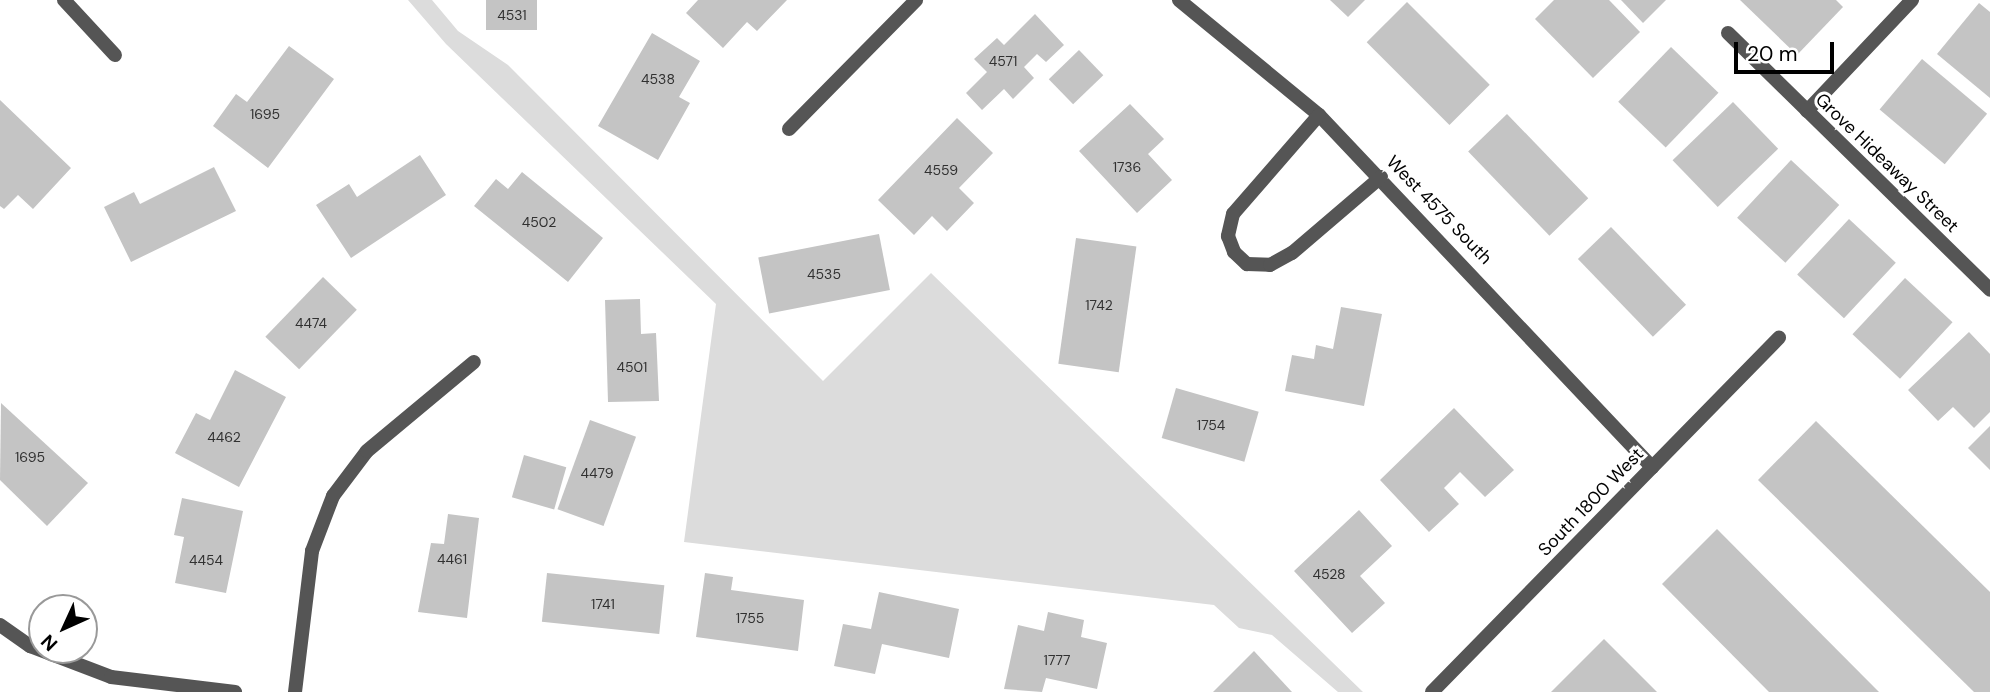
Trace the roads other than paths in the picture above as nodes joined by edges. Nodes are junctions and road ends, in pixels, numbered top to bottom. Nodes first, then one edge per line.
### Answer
1 (64, 0) edge
2 (916, 0) edge
3 (1179, 0) edge
4 (1912, 0) edge
5 (1728, 33) dead end
6 (116, 55) dead end
7 (1807, 111) junction
8 (1320, 115) junction
9 (789, 130) dead end
10 (1381, 177) junction
11 (1990, 290) edge
12 (1779, 338) dead end
13 (474, 362) dead end
14 (1652, 467) junction
15 (0, 625) edge
16 (199, 690) edge
17 (235, 692) edge
18 (295, 692) edge
19 (1432, 692) edge

1 - 6 street
2 - 9 street
3 - 8 street, West 4575 South
4 - 7 street
5 - 7 street, Grove Hideaway Street
7 - 11 street, Grove Hideaway Street
8 - 10 street, West 4575 South
8 - 10 street
10 - 14 street, West 4575 South
12 - 14 street, South 1800 West
13 - 18 street
14 - 19 street, South 1800 West
15 - 16 street
16 - 17 street

